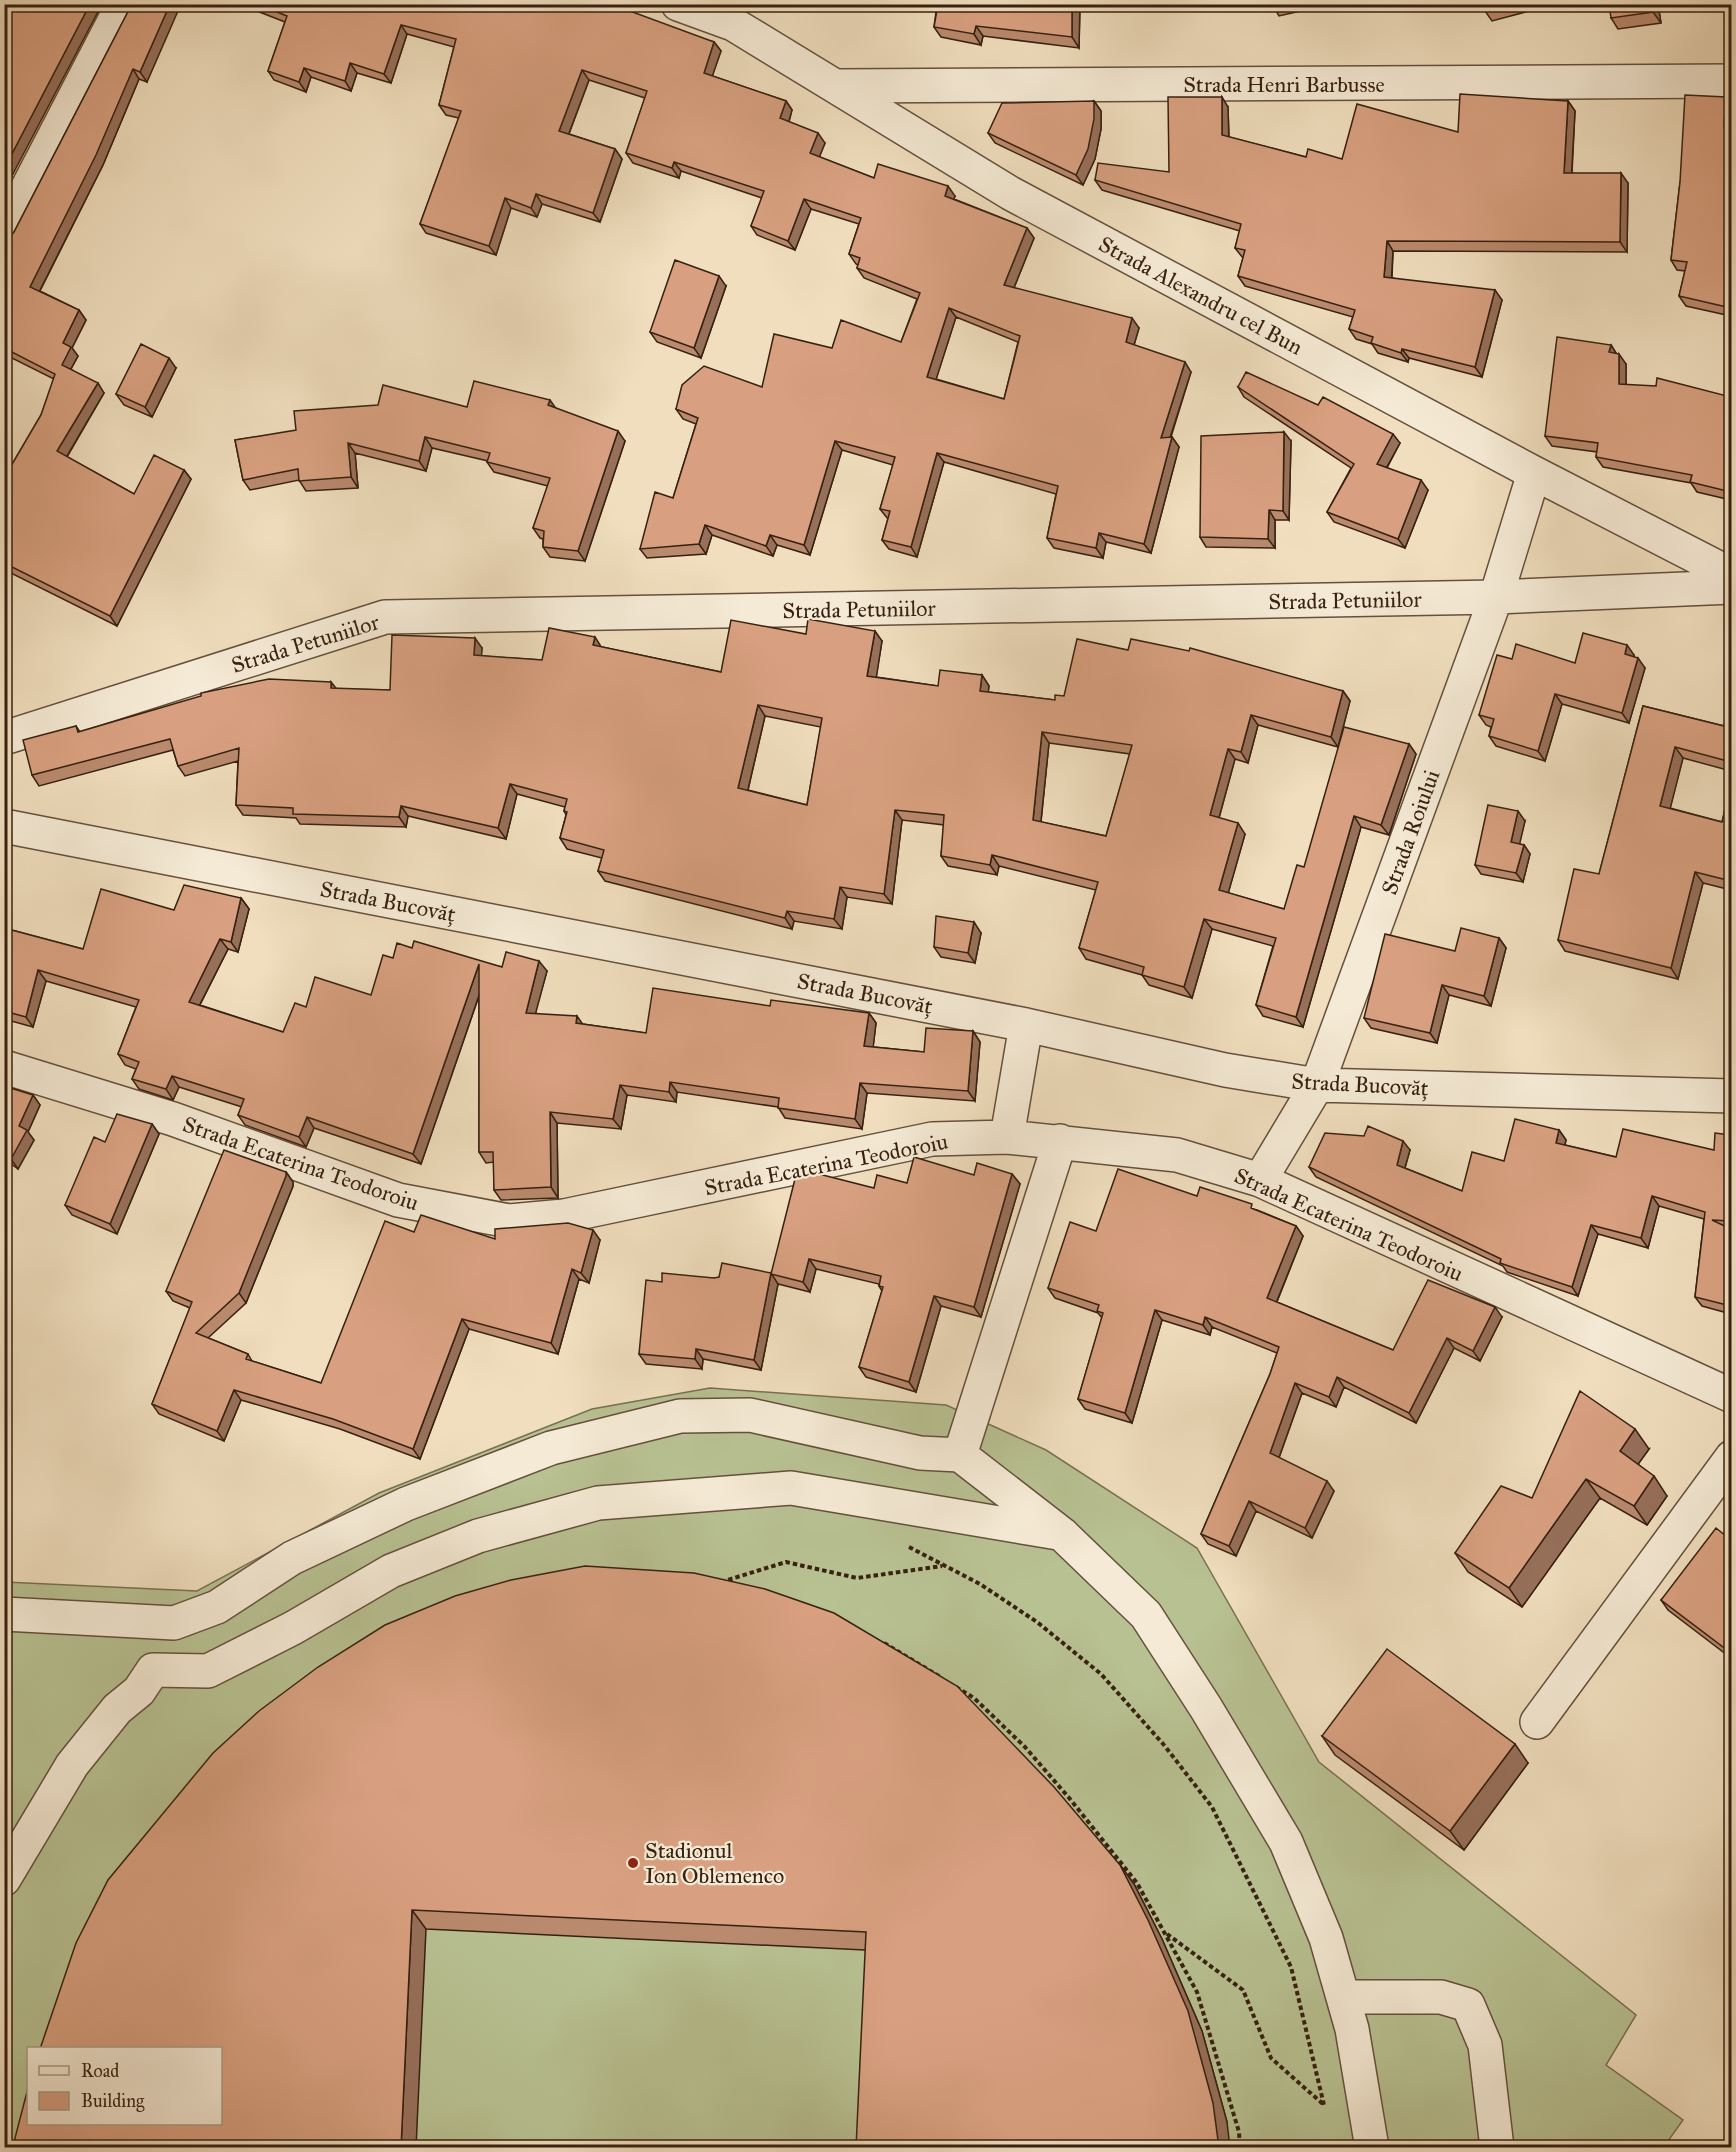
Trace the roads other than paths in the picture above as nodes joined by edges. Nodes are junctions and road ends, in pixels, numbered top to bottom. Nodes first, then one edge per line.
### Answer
1 (123, 4) edge
2 (678, 4) edge
3 (1731, 81) edge
4 (837, 86) junction
5 (4, 233) edge
6 (1534, 473) junction
7 (1731, 575) edge
8 (1731, 587) edge
9 (1496, 597) junction
10 (4, 738) edge
11 (4, 826) edge
12 (1026, 1024) junction
13 (4, 1067) edge
14 (1317, 1085) junction
15 (1731, 1096) edge
16 (1007, 1137) junction
17 (1060, 1141) junction
18 (1260, 1180) junction
19 (1731, 1396) edge
20 (960, 1455) junction
21 (1731, 1458) edge
22 (1062, 1534) junction
23 (4, 1614) edge
24 (1537, 1722) dead end
25 (4, 1879) edge
26 (1342, 1997) junction
27 (1372, 2148) edge
28 (1497, 2148) edge

1 - 5 street
2 - 4 street, Strada Alexandru cel Bun
3 - 4 street, Strada Henri Barbusse
4 - 6 street, Strada Alexandru cel Bun
6 - 7 street, Strada Alexandru cel Bun
6 - 9 street, Strada Roiului
8 - 9 street, Strada Petuniilor
9 - 10 street, Strada Petuniilor
9 - 14 street, Strada Roiului
11 - 12 street, Strada Bucovăț
12 - 14 street, Strada Bucovăț
12 - 16 street
13 - 16 street, Strada Ecaterina Teodoroiu
14 - 15 street, Strada Bucovăț
14 - 18 street, Strada Roiului
16 - 17 street, Strada Ecaterina Teodoroiu
17 - 18 street, Strada Ecaterina Teodoroiu
17 - 20 street
18 - 19 street, Strada Ecaterina Teodoroiu
20 - 22 street
20 - 23 street
21 - 24 street
22 - 25 street
22 - 26 street
26 - 27 street
26 - 28 street

